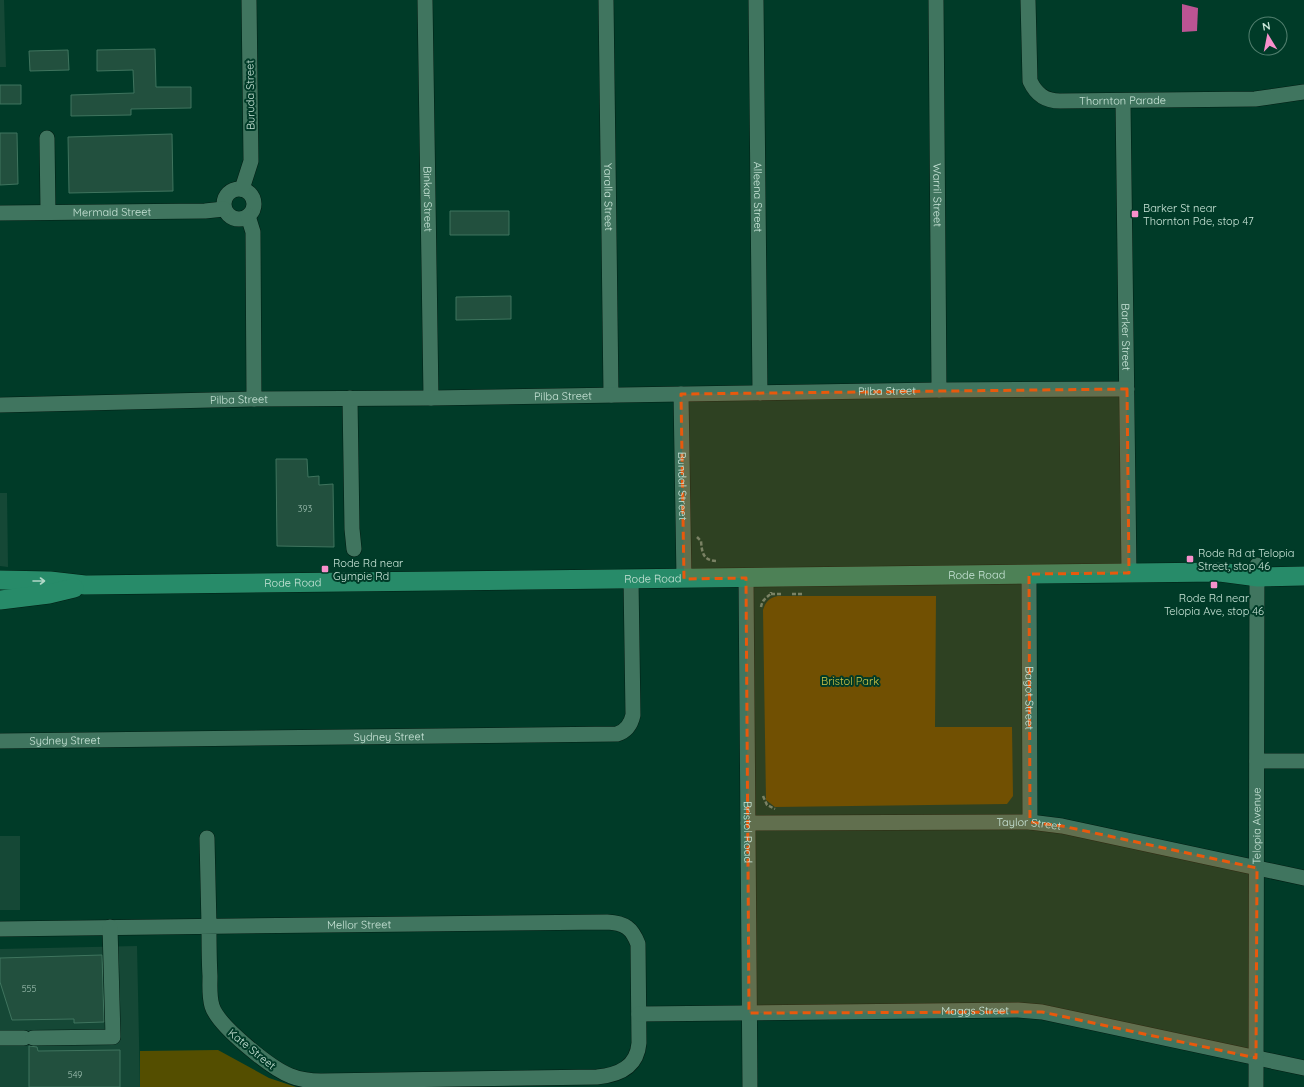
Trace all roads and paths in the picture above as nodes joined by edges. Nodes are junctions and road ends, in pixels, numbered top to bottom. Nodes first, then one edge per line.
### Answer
1 (249, 0) edge
2 (425, 0) edge
3 (606, 0) edge
4 (756, 0) edge
5 (936, 0) edge
6 (1028, 0) edge
7 (1304, 92) edge
8 (1123, 101) junction
9 (47, 138) dead end
10 (242, 189) junction
11 (224, 209) junction
12 (48, 212) junction
13 (0, 213) edge
14 (248, 216) junction
15 (1126, 389) junction
16 (939, 390) junction
17 (760, 393) junction
18 (681, 394) junction
19 (611, 395) junction
20 (350, 398) junction
21 (431, 398) junction
22 (254, 399) junction
23 (0, 405) edge
24 (683, 525) junction
25 (354, 549) dead end
26 (719, 561) dead end
27 (1304, 565) edge
28 (1258, 571) junction
29 (1129, 573) junction
30 (1030, 574) junction
31 (1304, 576) edge
32 (746, 578) junction
33 (631, 579) junction
34 (684, 579) junction
35 (0, 580) edge
36 (85, 585) junction
37 (771, 589) dead end
38 (0, 600) edge
39 (760, 612) dead end
40 (0, 741) edge
41 (1257, 761) junction
42 (1304, 761) edge
43 (762, 792) dead end
44 (780, 810) dead end
45 (1030, 822) junction
46 (748, 823) junction
47 (207, 838) dead end
48 (1257, 868) junction
49 (1304, 878) edge
50 (209, 926) junction
51 (110, 927) junction
52 (0, 929) edge
53 (749, 1013) junction
54 (639, 1014) junction
55 (0, 1039) edge
56 (1256, 1058) junction
57 (1304, 1068) edge
58 (750, 1087) edge
59 (1256, 1087) edge

1 - 10 street, Buruda Street
2 - 21 street, Binkar Street
3 - 19 street, Yaralla Street
4 - 17 street, Alleena Street
5 - 16 street, Warril Street
6 - 8 street, Thornton Parade
7 - 8 street, Thornton Parade
8 - 15 street, Barker Street
9 - 12 street
10 - 11 street
10 - 14 street
11 - 12 street, Mermaid Street
11 - 14 street
12 - 13 street, Mermaid Street
14 - 22 street
15 - 16 street, Pilba Street
15 - 29 street, Barker Street
16 - 17 street, Pilba Street
17 - 18 street, Pilba Street
18 - 19 street, Pilba Street
18 - 24 street, Bundal Street
19 - 21 street, Pilba Street
20 - 21 street, Pilba Street
20 - 22 street, Pilba Street
20 - 25 street
22 - 23 street, Pilba Street
24 - 26 path
24 - 34 street, Bundal Street
27 - 28 main road, Rode Road
28 - 29 main road, Rode Road
28 - 31 main road, Rode Road
28 - 41 street, Telopia Avenue
29 - 30 main road, Rode Road
30 - 32 main road, Rode Road
30 - 45 street, Bagot Street
32 - 34 main road, Rode Road
32 - 46 street, Bristol Road
33 - 34 main road, Rode Road
33 - 36 main road, Rode Road
33 - 40 street, Sydney Street
35 -> 36 main road, Rode Road
36 - 38 main road, Rode Road
37 - 39 path
41 - 42 street
41 - 48 street, Telopia Avenue
43 - 44 path
45 - 46 street, Taylor Street
45 - 48 street, Taylor Street
46 - 53 street, Bristol Road
47 - 50 street, Kate Street
48 - 49 street, Taylor Street
48 - 56 street, Telopia Avenue
50 - 51 street, Mellor Street
50 - 54 street, Mellor Street
50 - 54 street, Kate Street
51 - 52 street, Mellor Street
51 - 55 street
53 - 54 street, Maggs Street
53 - 56 street, Maggs Street
53 - 58 street, Bristol Road
56 - 57 street, Maggs Street
56 - 59 street, Telopia Avenue

